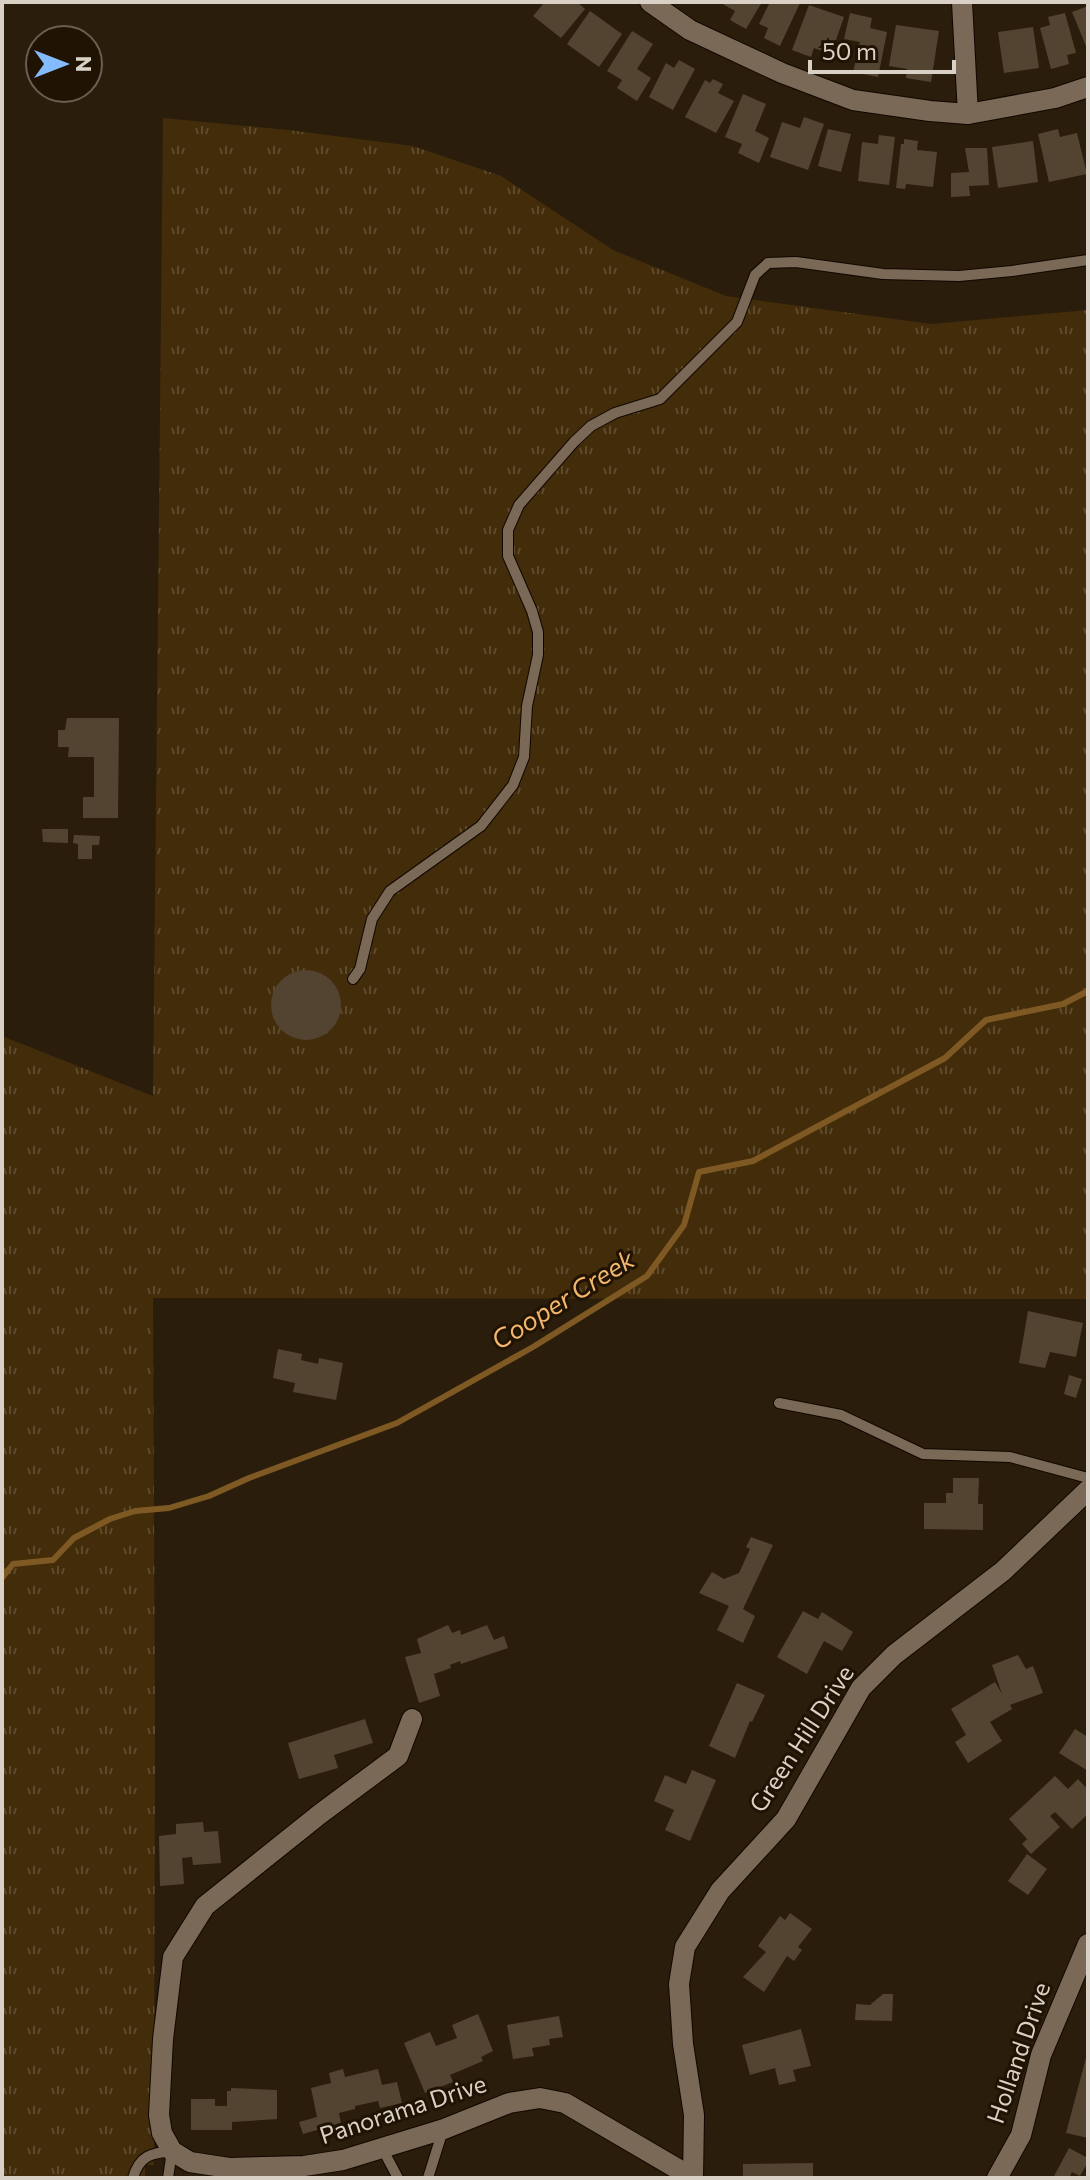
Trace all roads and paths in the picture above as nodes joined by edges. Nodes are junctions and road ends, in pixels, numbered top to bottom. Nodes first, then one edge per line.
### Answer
1 (650, 2) edge
2 (962, 2) edge
3 (1088, 87) edge
4 (968, 114) junction
5 (1088, 260) edge
6 (353, 979) dead end
7 (779, 1403) dead end
8 (1088, 1478) edge
9 (1088, 1490) edge
10 (412, 1719) dead end
11 (1088, 1944) edge
12 (444, 2129) junction
13 (382, 2148) junction
14 (172, 2151) junction
15 (133, 2178) edge
16 (168, 2178) edge
17 (398, 2178) edge
18 (428, 2178) edge
19 (693, 2178) edge
20 (997, 2178) edge

1 - 4 street
2 - 4 street
3 - 4 street
5 - 6 lane
7 - 8 lane
9 - 19 street, Green Hill Drive
10 - 14 street
11 - 20 street, Holland Drive
12 - 13 street, Panorama Drive
12 - 18 lane
12 - 19 street, Panorama Drive
13 - 14 street, Panorama Drive
13 - 17 lane
14 - 15 lane
14 - 16 lane

